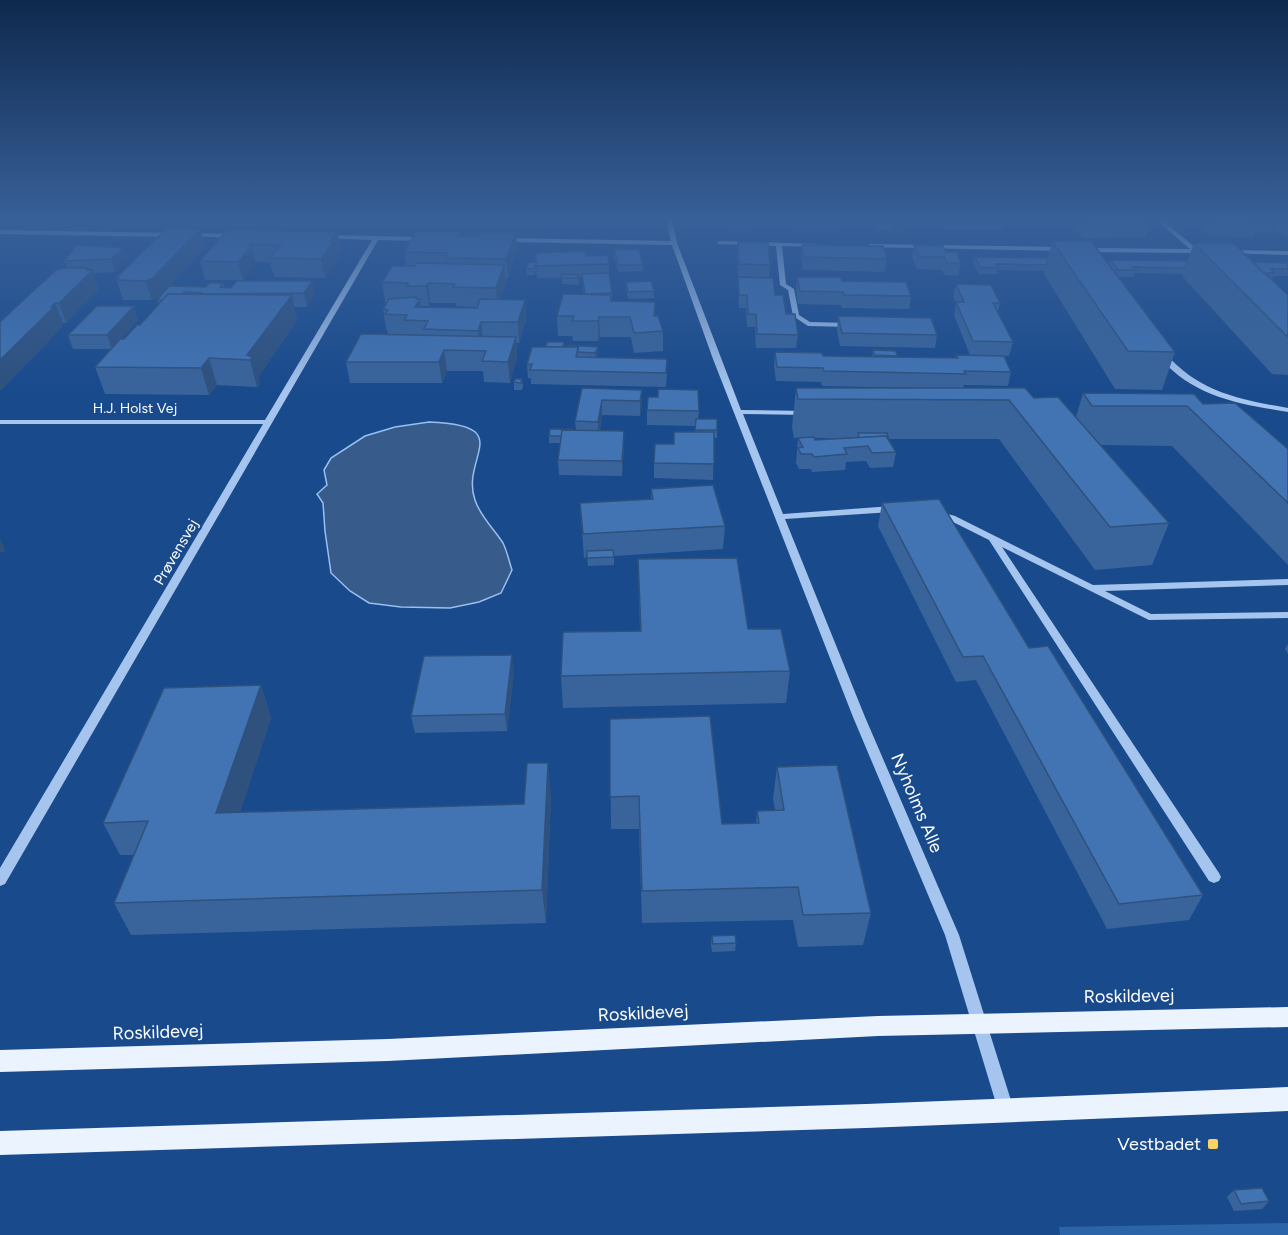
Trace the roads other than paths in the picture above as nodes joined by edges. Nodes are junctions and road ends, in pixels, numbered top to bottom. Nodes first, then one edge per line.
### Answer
1 (354, 277) edge
2 (687, 277) edge
3 (782, 277) edge
4 (864, 325) edge
5 (1159, 350) edge
6 (1288, 410) edge
7 (738, 412) junction
8 (822, 413) edge
9 (0, 422) edge
10 (269, 422) junction
11 (907, 509) edge
12 (925, 510) edge
13 (781, 516) junction
14 (992, 539) junction
15 (1288, 582) edge
16 (1088, 588) junction
17 (1288, 615) edge
18 (1214, 877) dead end
19 (0, 880) edge
20 (1288, 1017) edge
21 (980, 1024) junction
22 (0, 1061) edge
23 (1288, 1099) edge
24 (1006, 1110) junction
25 (0, 1143) edge

1 - 10 street, Prøvensvej
2 - 7 street, Nyholms Alle
3 - 4 street
5 - 6 street
7 - 8 street
7 - 13 street, Nyholms Alle
9 - 10 street, H.J. Holst Vej
10 - 19 street, Prøvensvej
11 - 13 street
12 - 14 street
13 - 21 street, Nyholms Alle
14 - 16 street
14 - 18 street
15 - 16 street
16 - 17 street
20 - 21 main road, Roskildevej
21 - 22 main road, Roskildevej
21 - 24 street, Nyholms Alle
23 - 24 main road
24 - 25 main road

